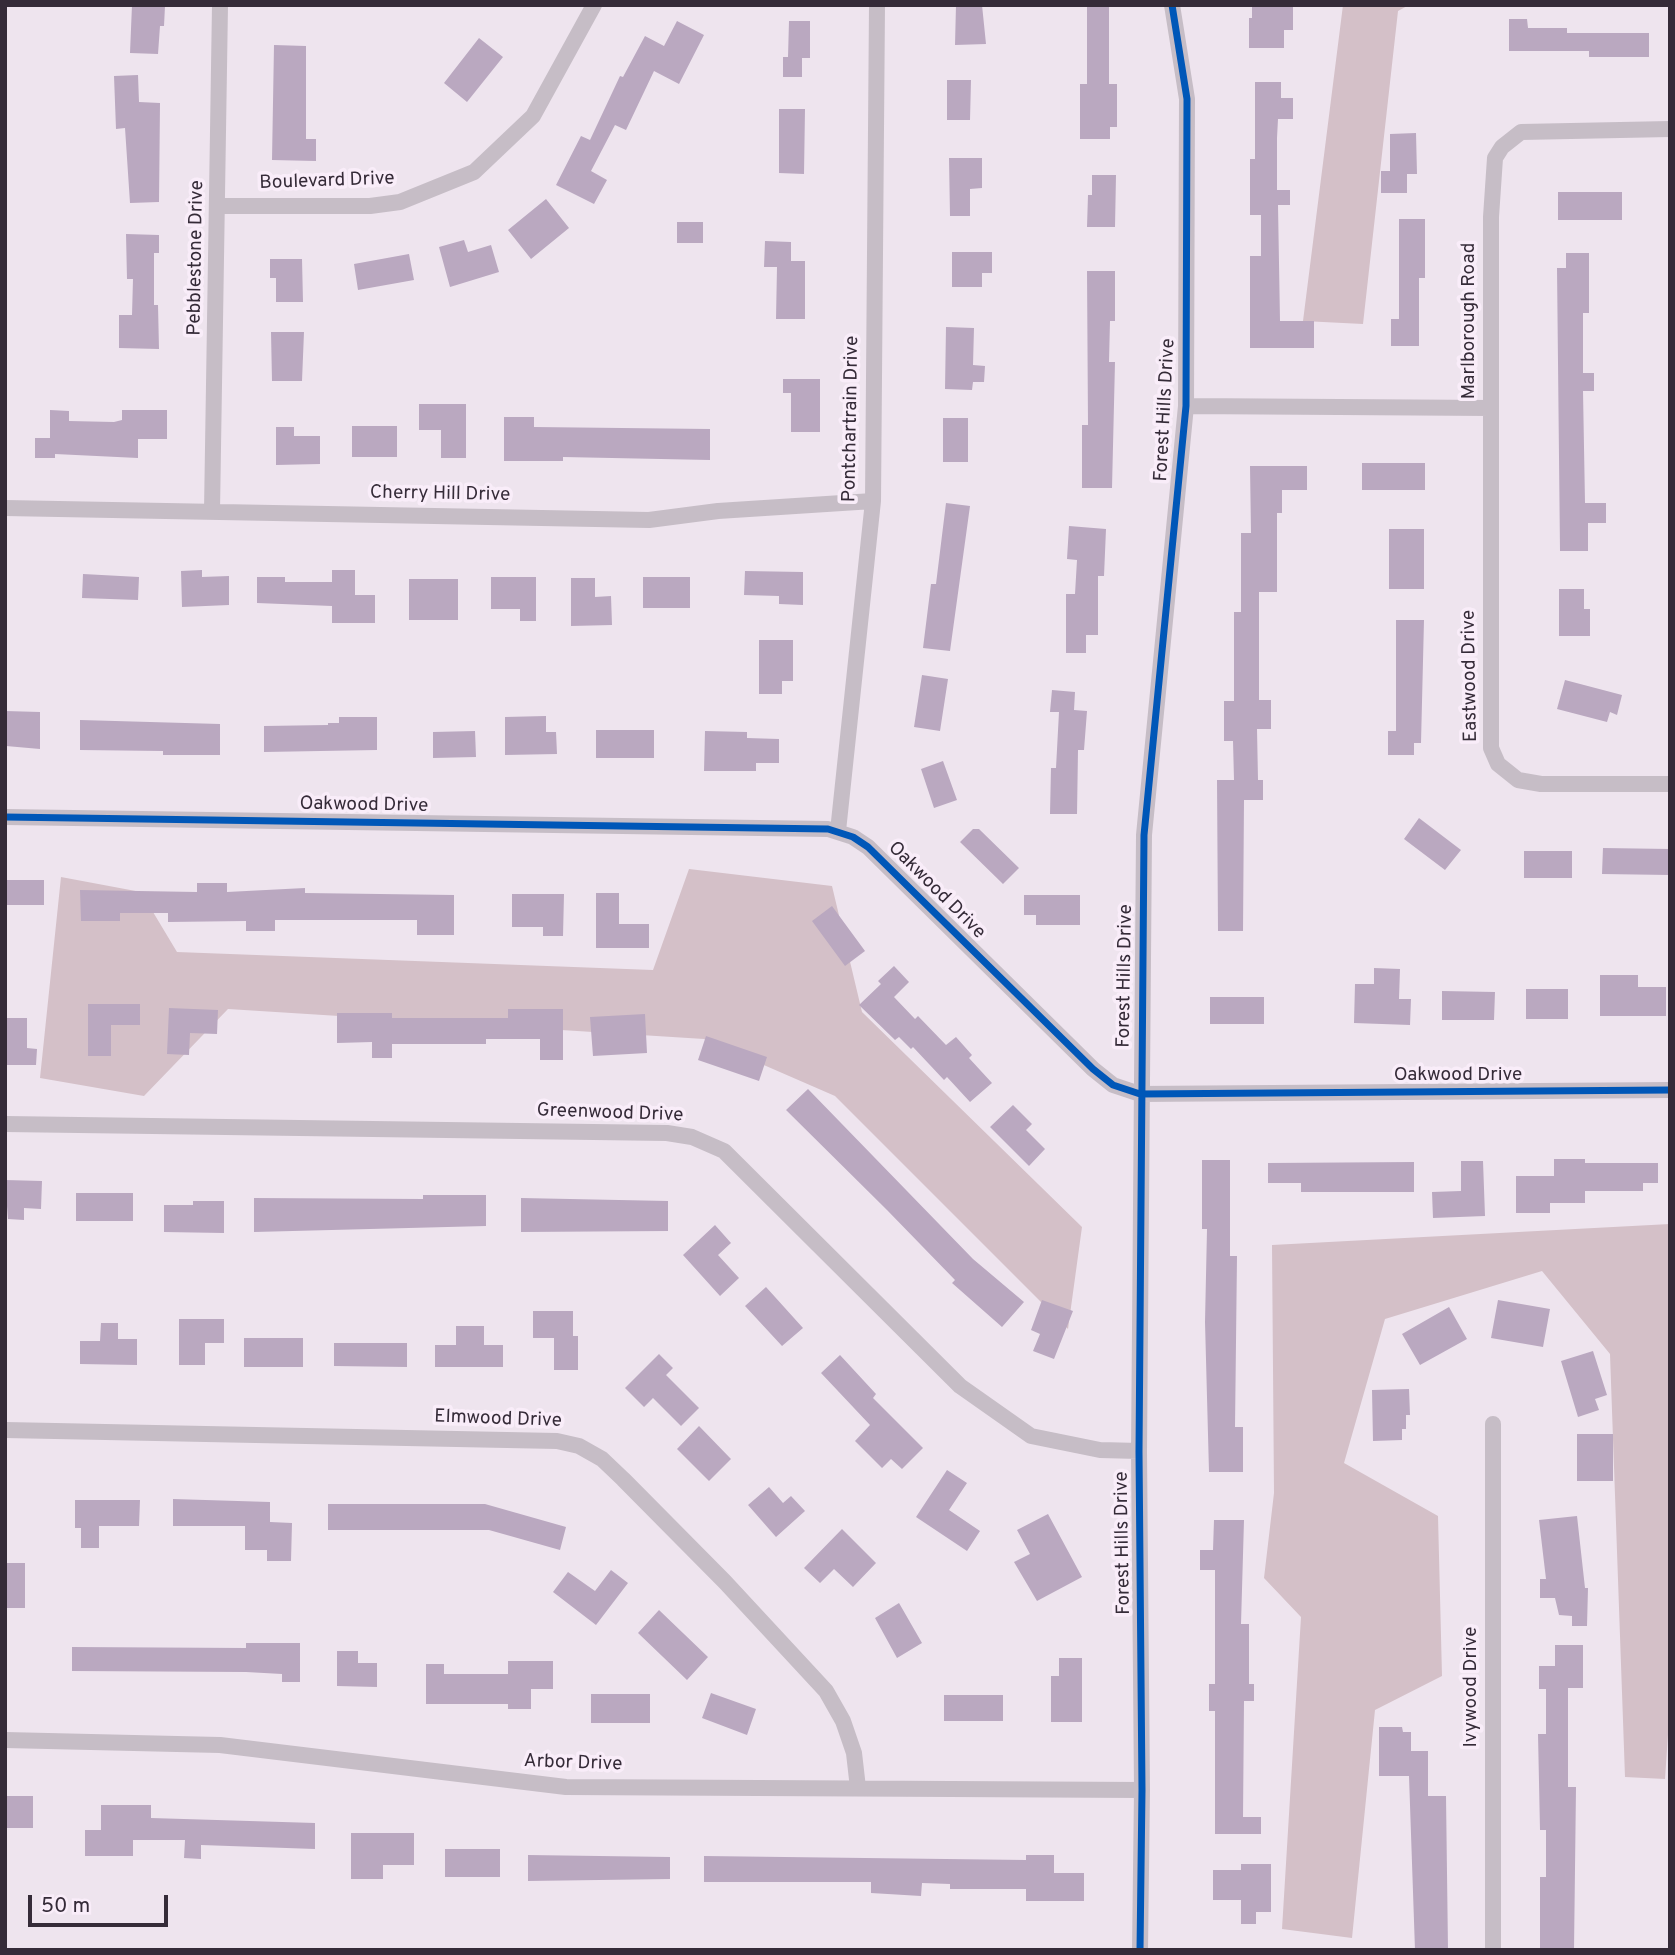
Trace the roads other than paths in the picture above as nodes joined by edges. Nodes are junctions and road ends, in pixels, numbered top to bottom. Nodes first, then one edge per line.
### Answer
1 (220, 5) edge
2 (594, 5) edge
3 (877, 5) edge
4 (1172, 5) edge
5 (1670, 130) edge
6 (219, 206) junction
7 (1186, 406) junction
8 (1491, 408) junction
9 (873, 501) junction
10 (5, 508) edge
11 (212, 511) junction
12 (1670, 784) edge
13 (5, 817) edge
14 (838, 831) junction
15 (1670, 1090) edge
16 (1140, 1094) junction
17 (5, 1124) edge
18 (1493, 1424) dead end
19 (5, 1430) edge
20 (1139, 1451) junction
21 (5, 1740) edge
22 (858, 1788) junction
23 (1142, 1790) junction
24 (1140, 1950) edge
25 (1493, 1950) edge

1 - 6 street, Pebblestone Drive
2 - 6 street, Boulevard Drive
3 - 9 street, Pontchartrain Drive
4 - 7 street, Forest Hills Drive
5 - 8 street, Marlborough Road
6 - 11 street, Pebblestone Drive
7 - 8 street, Marlborough Road
7 - 16 street, Forest Hills Drive
8 - 12 street, Eastwood Drive
9 - 11 street, Cherry Hill Drive
9 - 14 street, Pontchartrain Drive
10 - 11 street, Cherry Hill Drive
13 - 14 street, Oakwood Drive
14 - 16 street, Oakwood Drive
15 - 16 street, Oakwood Drive
16 - 20 street, Forest Hills Drive
17 - 20 street, Greenwood Drive
18 - 25 street, Ivywood Drive
19 - 22 street, Elmwood Drive
20 - 23 street, Forest Hills Drive
21 - 22 street, Arbor Drive
22 - 23 street, Arbor Drive
23 - 24 street, Forest Hills Drive

